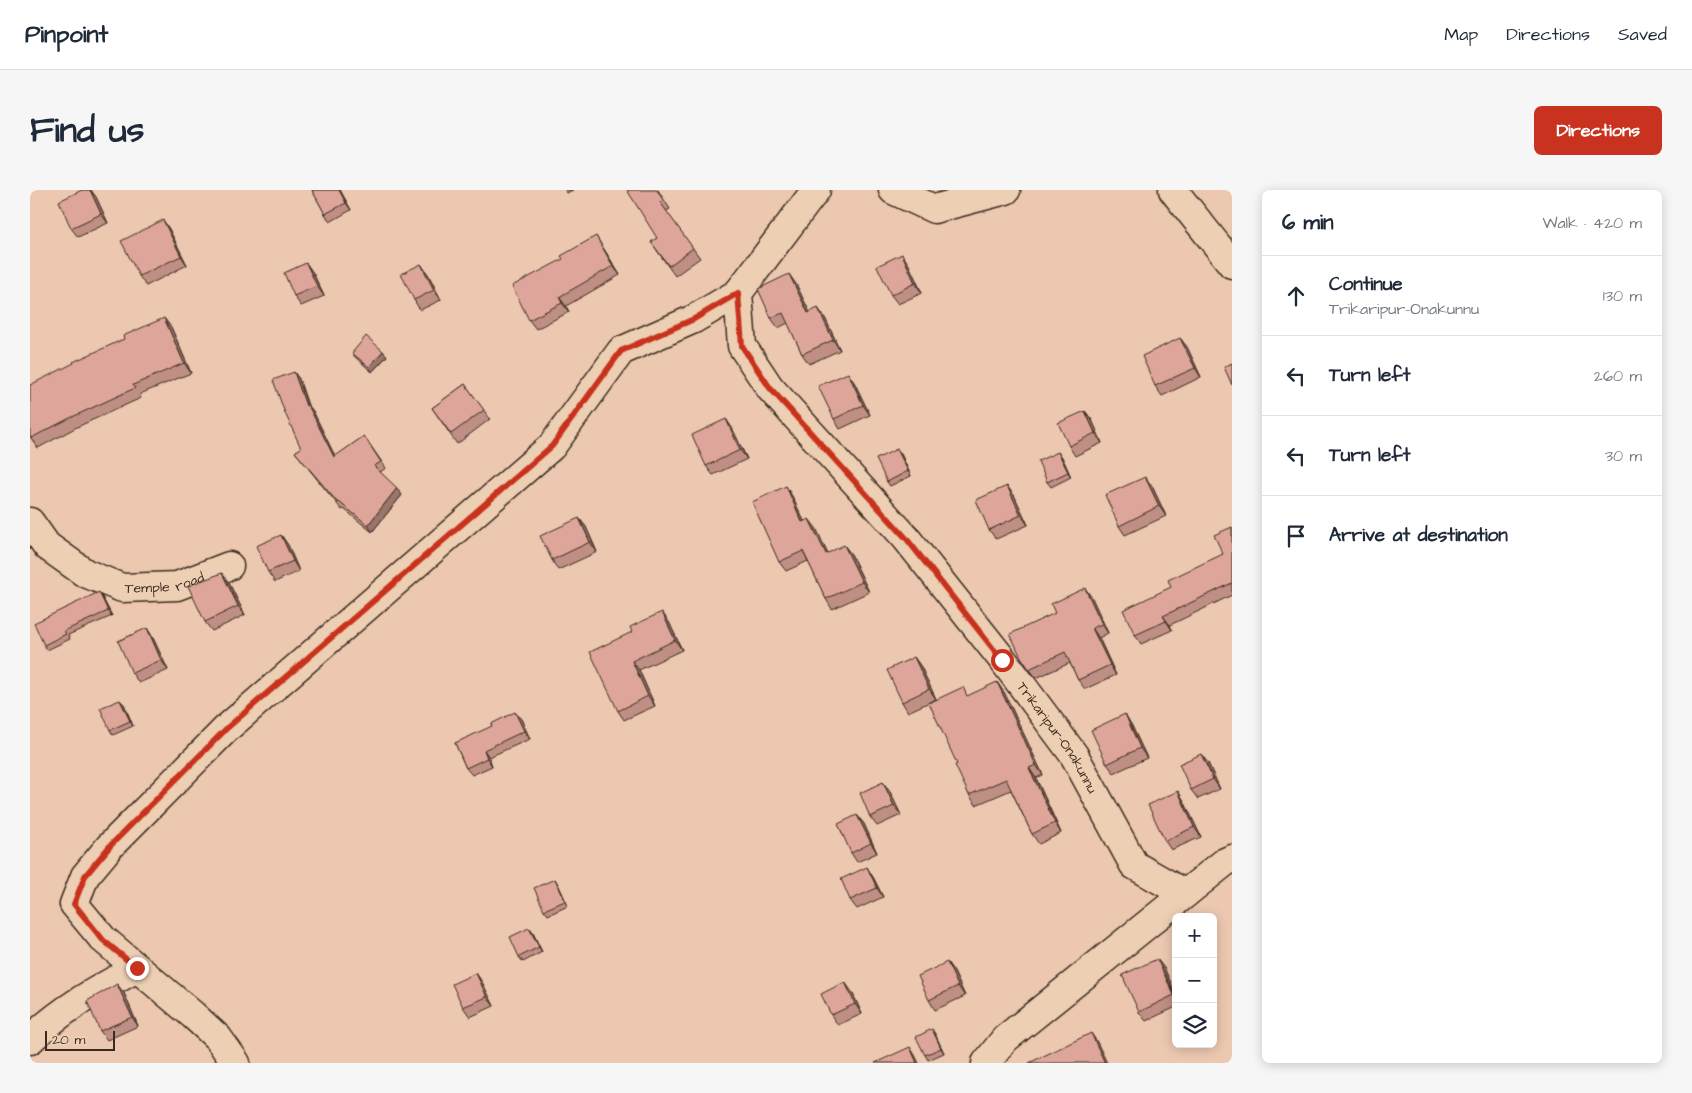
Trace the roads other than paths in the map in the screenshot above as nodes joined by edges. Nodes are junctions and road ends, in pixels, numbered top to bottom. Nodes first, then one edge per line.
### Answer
1 (816, 190) edge
2 (893, 190) edge
3 (1006, 190) edge
4 (1173, 190) edge
5 (1232, 264) edge
6 (738, 293) junction
7 (30, 522) edge
8 (229, 566) dead end
9 (1232, 859) edge
10 (1185, 894) junction
11 (137, 968) junction
12 (30, 1040) edge
13 (236, 1063) edge
14 (986, 1063) edge

1 - 6 street
2 - 3 street
4 - 5 street
6 - 10 street, Trikaripur-Onakunnu
6 - 11 street
7 - 8 street, Temple road
9 - 10 street
10 - 14 street
11 - 12 street
11 - 13 street

